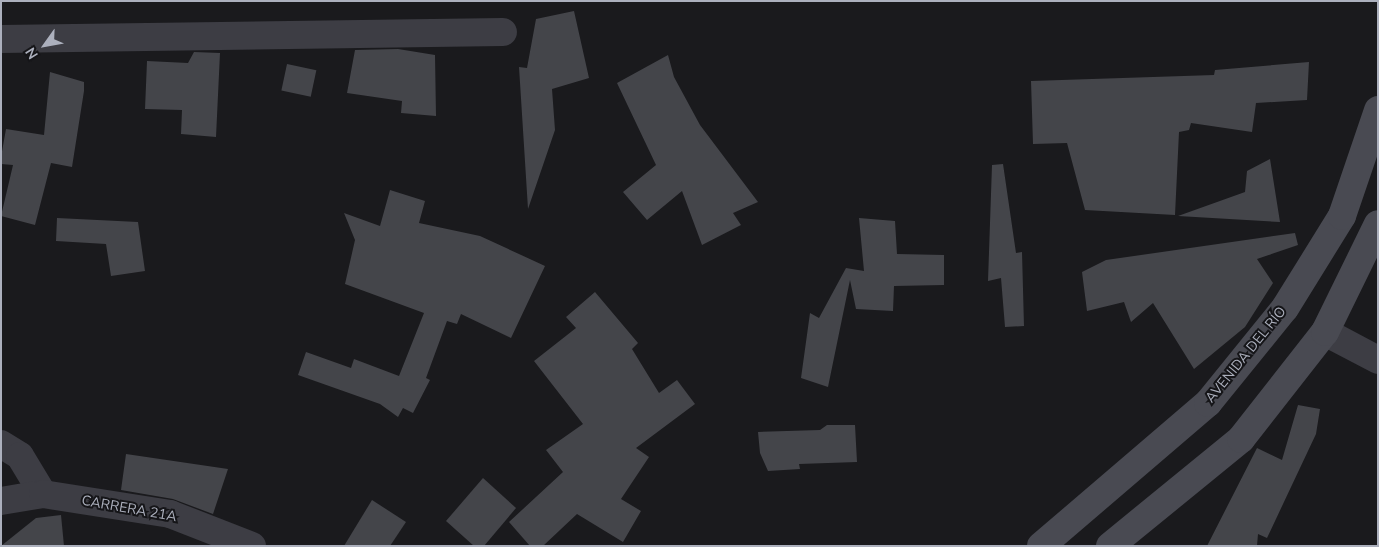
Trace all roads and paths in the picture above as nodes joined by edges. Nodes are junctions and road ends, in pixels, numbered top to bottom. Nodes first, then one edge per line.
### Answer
1 (503, 32) dead end
2 (1, 39) edge
3 (1378, 110) edge
4 (1378, 224) edge
5 (1325, 332) junction
6 (1378, 360) edge
7 (1, 444) edge
8 (43, 494) junction
9 (1, 501) edge
10 (252, 546) edge
11 (1041, 546) edge
12 (1110, 546) edge

1 - 2 street
3 - 11 main road, AVENIDA DEL RÍO
4 - 5 main road
5 - 6 street
5 - 12 main road
7 - 8 street
8 - 9 street, CARRERA 21A
8 - 10 street, CARRERA 21A

